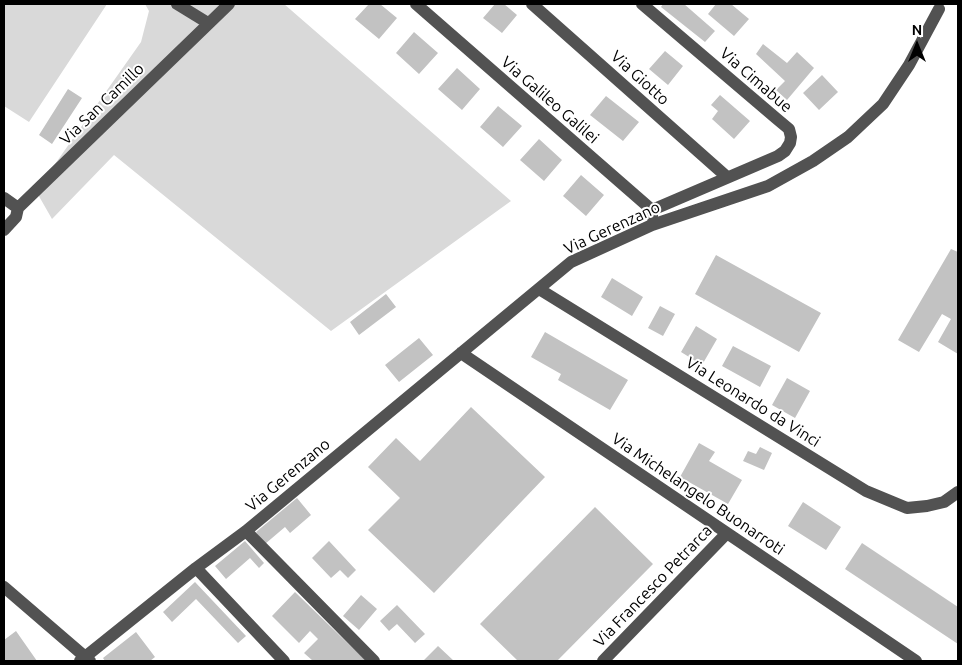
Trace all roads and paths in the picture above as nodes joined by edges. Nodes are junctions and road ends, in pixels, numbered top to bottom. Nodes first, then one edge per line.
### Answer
1 (177, 4) edge
2 (229, 4) edge
3 (416, 4) edge
4 (532, 4) edge
5 (642, 4) edge
6 (939, 9) dead end
7 (208, 23) junction
8 (727, 177) junction
9 (4, 198) edge
10 (18, 208) junction
11 (652, 210) junction
12 (652, 225) junction
13 (4, 230) edge
14 (539, 289) junction
15 (461, 353) junction
16 (958, 492) edge
17 (246, 531) junction
18 (727, 533) junction
19 (196, 568) junction
20 (4, 587) edge
21 (85, 660) edge
22 (284, 661) edge
23 (374, 661) edge
24 (603, 661) edge
25 (916, 661) edge

1 - 7 street
2 - 7 street, Via San Camillo
3 - 11 street, Via Galileo Galilei
4 - 8 street, Via Giotto
5 - 8 street, Via Cimabue
6 - 12 street, Via Gerenzano
7 - 10 street, Via San Camillo
8 - 11 street, Via Cimabue
9 - 10 street
10 - 13 street, Via San Camillo
11 - 12 street
12 - 14 street, Via Gerenzano
14 - 15 street, Via Gerenzano
14 - 16 street, Via Leonardo da Vinci
15 - 17 street, Via Gerenzano
15 - 18 street, Via Michelangelo Buonarroti
17 - 19 street, Via Gerenzano
17 - 23 street, Via Gerenzano
18 - 24 street, Via Francesco Petrarca
18 - 25 street, Via Michelangelo Buonarroti
19 - 21 street, Via Gerenzano
19 - 22 street
20 - 21 street

